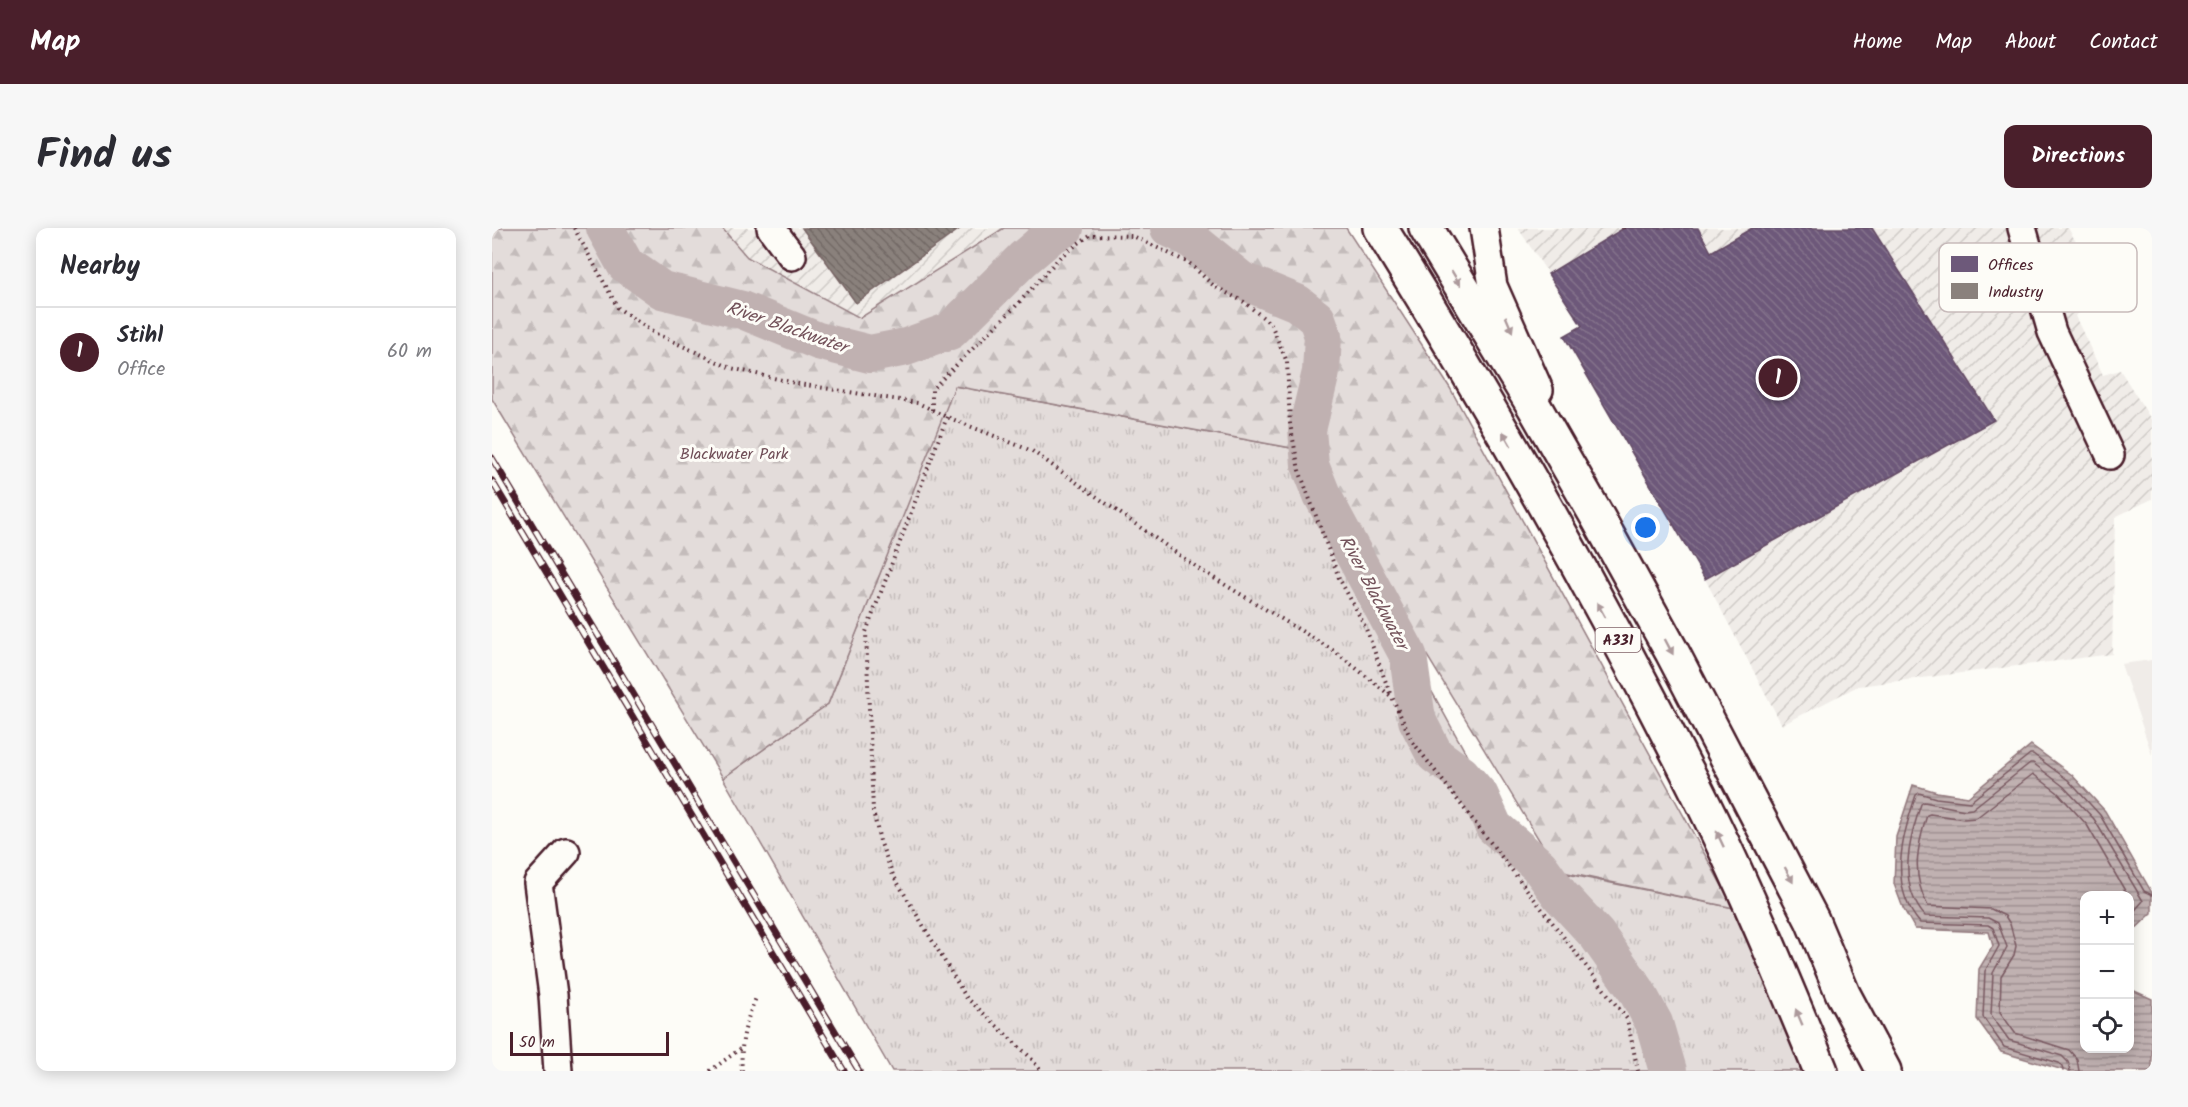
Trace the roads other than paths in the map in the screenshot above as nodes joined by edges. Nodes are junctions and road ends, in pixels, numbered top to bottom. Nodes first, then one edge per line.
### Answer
1 (771, 228) edge
2 (1380, 228) edge
3 (1426, 228) edge
4 (1484, 228) edge
5 (2022, 228) edge
6 (2026, 243) edge
7 (792, 256) dead end
8 (2046, 312) edge
9 (2110, 455) dead end
10 (1598, 518) junction
11 (566, 852) dead end
12 (1884, 1069) edge
13 (558, 1071) edge
14 (1821, 1071) edge

1 - 7 street
14 -> 2 main road, A331
3 -> 10 main road, A331
4 -> 10 street
5 - 6 street
8 - 9 street
10 -> 12 main road, A331
11 - 13 street

